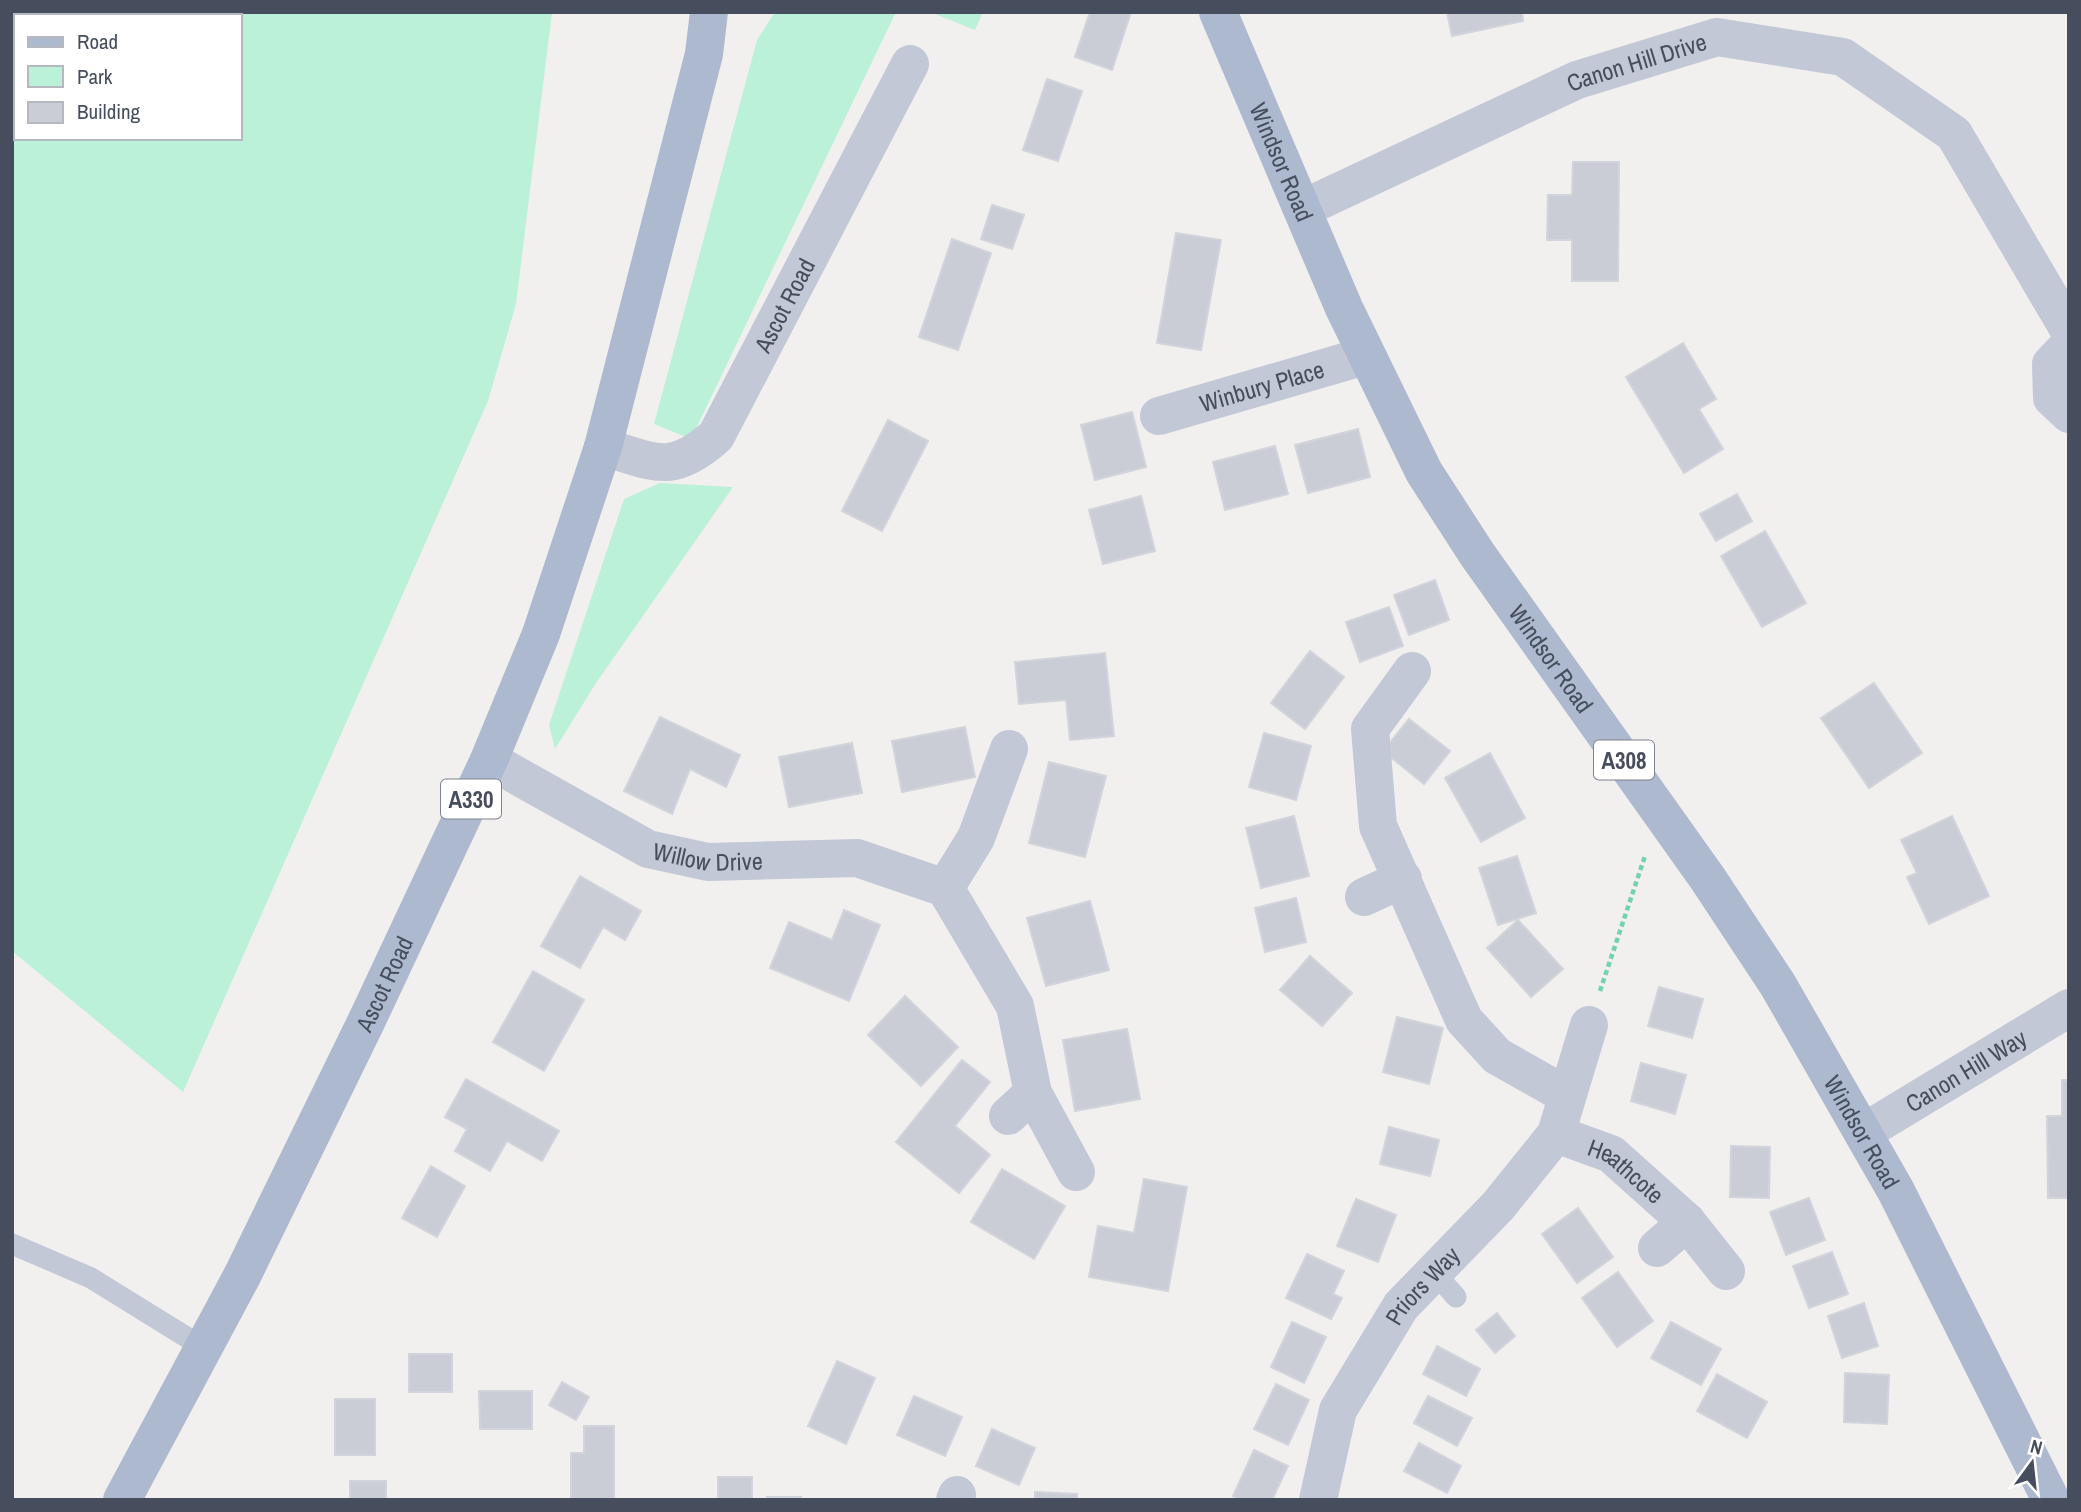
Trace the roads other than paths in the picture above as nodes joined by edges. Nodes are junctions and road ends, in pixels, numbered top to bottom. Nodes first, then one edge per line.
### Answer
1 (709, 12) edge
2 (730, 12) edge
3 (1218, 12) edge
4 (704, 54) junction
5 (910, 64) dead end
6 (1302, 209) junction
7 (2069, 330) edge
8 (2069, 345) edge
9 (1365, 356) junction
10 (2069, 414) edge
11 (1159, 416) dead end
12 (603, 447) junction
13 (1412, 671) dead end
14 (1009, 749) dead end
15 (489, 760) junction
16 (1403, 879) junction
17 (945, 888) junction
18 (1364, 897) dead end
19 (2069, 1008) edge
20 (1589, 1025) road end
21 (1566, 1095) junction
22 (1864, 1132) junction
23 (1556, 1134) junction
24 (1076, 1172) dead end
25 (1687, 1222) junction
26 (12, 1244) edge
27 (1657, 1248) dead end
28 (1726, 1271) dead end
29 (204, 1348) junction
30 (122, 1500) edge
31 (1318, 1500) edge
32 (2051, 1500) edge

1 - 4 main road, Ascot Road / A330
2 - 4 main road, Ascot Road / A330
3 - 6 main road, Windsor Road / A308
4 - 12 main road, Ascot Road / A330
5 - 12 street, Ascot Road
6 - 7 street, Canon Hill Drive
6 - 9 main road, Windsor Road / A308
8 - 10 street
9 - 11 street, Winbury Place
9 - 22 main road, Windsor Road / A308
12 - 15 main road, Ascot Road / A330
13 - 16 street
14 - 17 street
15 - 17 street, Willow Drive
15 - 29 main road, Ascot Road / A330
16 - 18 street
16 - 21 street
17 - 24 street
19 - 22 street, Canon Hill Way
20 - 21 street, Priors Way
21 - 23 street, Priors Way
22 - 32 main road, Windsor Road / A308
23 - 25 street, Heathcote
23 - 31 street, Priors Way
25 - 27 street, Heathcote
25 - 28 street, Heathcote
26 - 29 lane
29 - 30 main road, Ascot Road / A330

